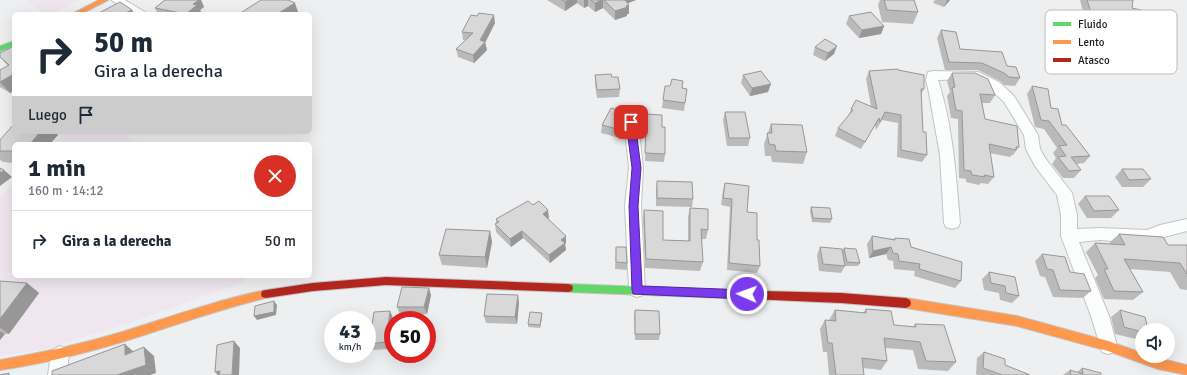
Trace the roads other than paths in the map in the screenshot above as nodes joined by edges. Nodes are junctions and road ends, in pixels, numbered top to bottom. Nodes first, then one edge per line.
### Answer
1 (105, 0) edge
2 (117, 0) edge
3 (79, 12) edge
4 (138, 12) edge
5 (12, 43) edge
6 (0, 49) edge
7 (631, 122) dead end
8 (952, 223) dead end
9 (1187, 225) edge
10 (1069, 236) junction
11 (637, 290) junction
12 (1108, 346) junction
13 (60, 355) junction
14 (0, 365) edge
15 (1159, 369) edge
16 (1187, 370) edge
17 (57, 375) edge

1 - 3 main road
2 - 4 street
5 - 6 main road
7 - 11 street
8 - 10 street
9 - 10 street
10 - 12 street
11 - 12 main road
11 - 13 main road
12 - 15 main road
13 - 14 main road
13 - 17 street
15 - 16 main road

